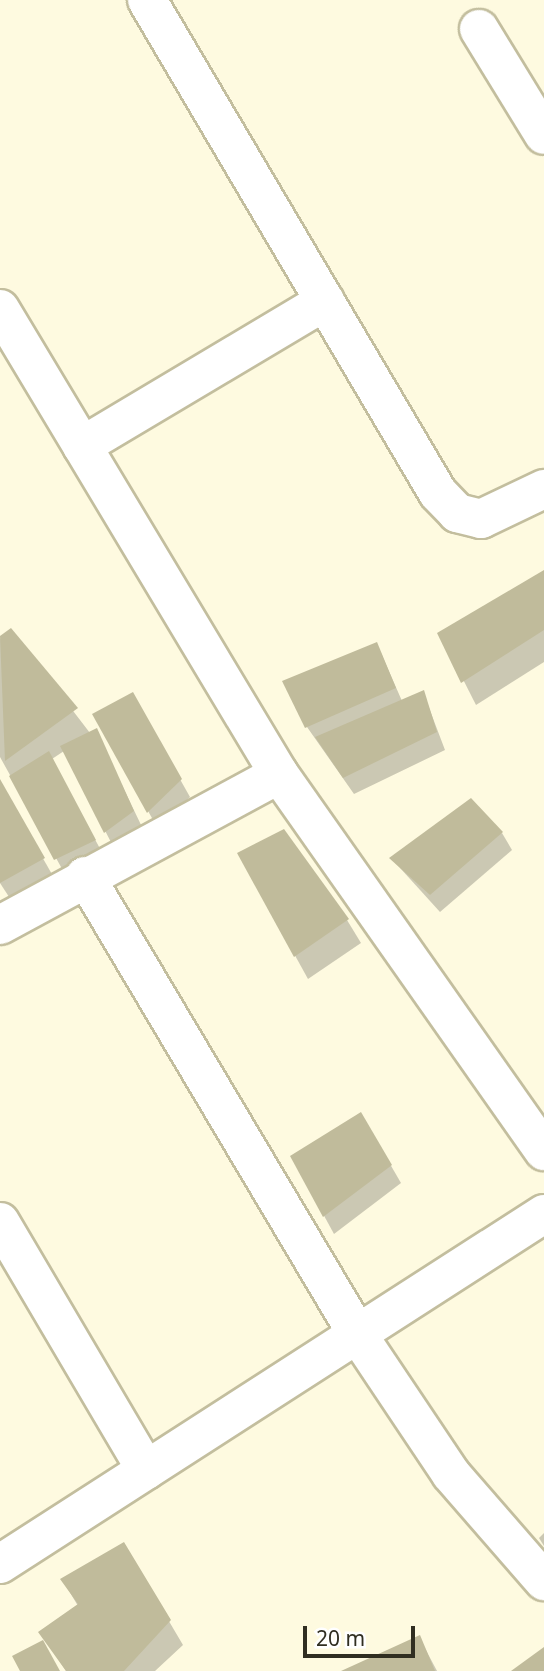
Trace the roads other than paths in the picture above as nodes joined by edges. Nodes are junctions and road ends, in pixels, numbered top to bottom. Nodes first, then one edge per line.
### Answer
1 (147, 0) edge
2 (479, 29) dead end
3 (544, 135) edge
4 (325, 301) junction
5 (0, 309) edge
6 (82, 446) junction
7 (544, 489) edge
8 (279, 774) junction
9 (85, 876) junction
10 (0, 925) edge
11 (544, 1151) edge
12 (544, 1214) edge
13 (0, 1222) edge
14 (358, 1335) junction
15 (146, 1470) junction
16 (0, 1564) edge
17 (544, 1581) edge

1 - 4 street
2 - 3 street
4 - 6 street
4 - 7 street
5 - 6 street
6 - 8 street
8 - 9 street
8 - 11 street
9 - 10 street
9 - 14 street
12 - 14 street
13 - 15 street
14 - 15 street
14 - 17 street
15 - 16 street

